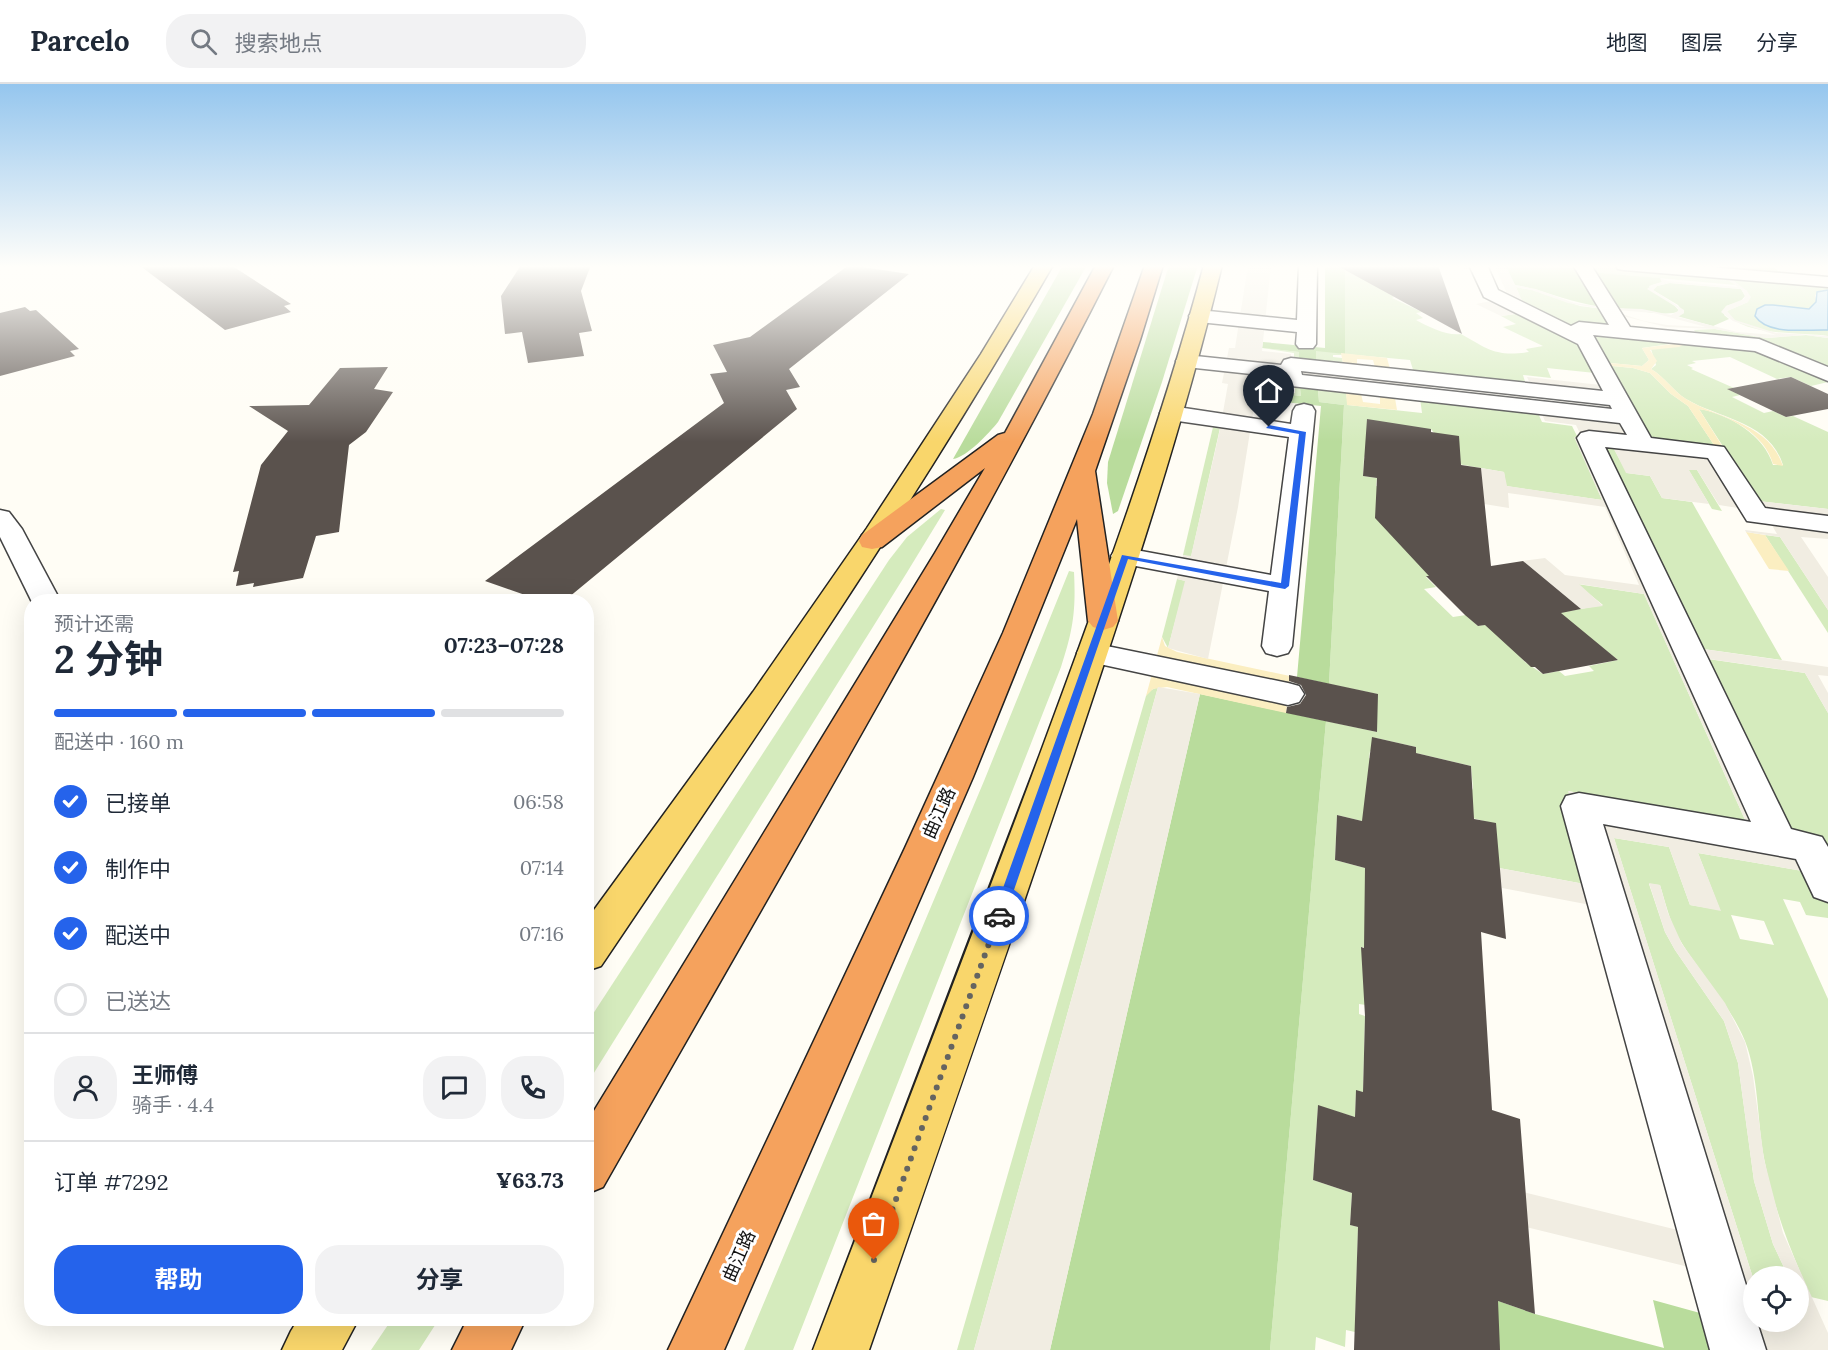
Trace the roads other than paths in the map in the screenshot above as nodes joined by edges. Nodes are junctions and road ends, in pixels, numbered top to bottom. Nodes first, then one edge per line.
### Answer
1 (1009, 324) edge
2 (1074, 324) edge
3 (1134, 324) edge
4 (1197, 324) edge
5 (1245, 324) edge
6 (1306, 324) edge
7 (1553, 324) edge
8 (1618, 324) edge
9 (1623, 332) junction
10 (1587, 341) junction
11 (1186, 361) junction
12 (1828, 375) edge
13 (1623, 408) junction
14 (1171, 413) junction
15 (1017, 432) junction
16 (1643, 444) junction
17 (1085, 468) junction
18 (0, 518) edge
19 (1828, 524) edge
20 (872, 540) junction
21 (1125, 556) junction
22 (1285, 586) junction
23 (43, 594) edge
24 (1097, 637) junction
25 (1277, 646) dead end
26 (1288, 694) dead end
27 (1805, 846) edge
28 (1828, 886) edge
29 (594, 942) edge
30 (594, 1156) edge
31 (326, 1326) edge
32 (494, 1326) edge
33 (310, 1350) edge
34 (480, 1350) edge
35 (696, 1350) edge
36 (841, 1350) edge
37 (1738, 1350) edge

1 - 20 main road
2 - 15 highway
3 - 17 highway, 曲江路
4 - 11 main road
5 - 6 street
7 - 10 street
8 - 9 street
9 - 10 street
9 - 12 street
10 - 13 street
11 - 13 street
11 - 14 main road
13 - 16 street
14 - 21 main road
14 - 22 street
15 - 20 highway
15 - 30 highway
16 - 19 street
16 - 27 street
17 - 24 highway
17 - 35 highway, 曲江路
18 - 23 street
20 - 29 main road
21 - 22 street
21 - 24 main road
22 - 25 street
24 - 26 street
24 - 36 main road
27 - 28 street
27 - 37 street
31 - 33 main road
32 - 34 highway

